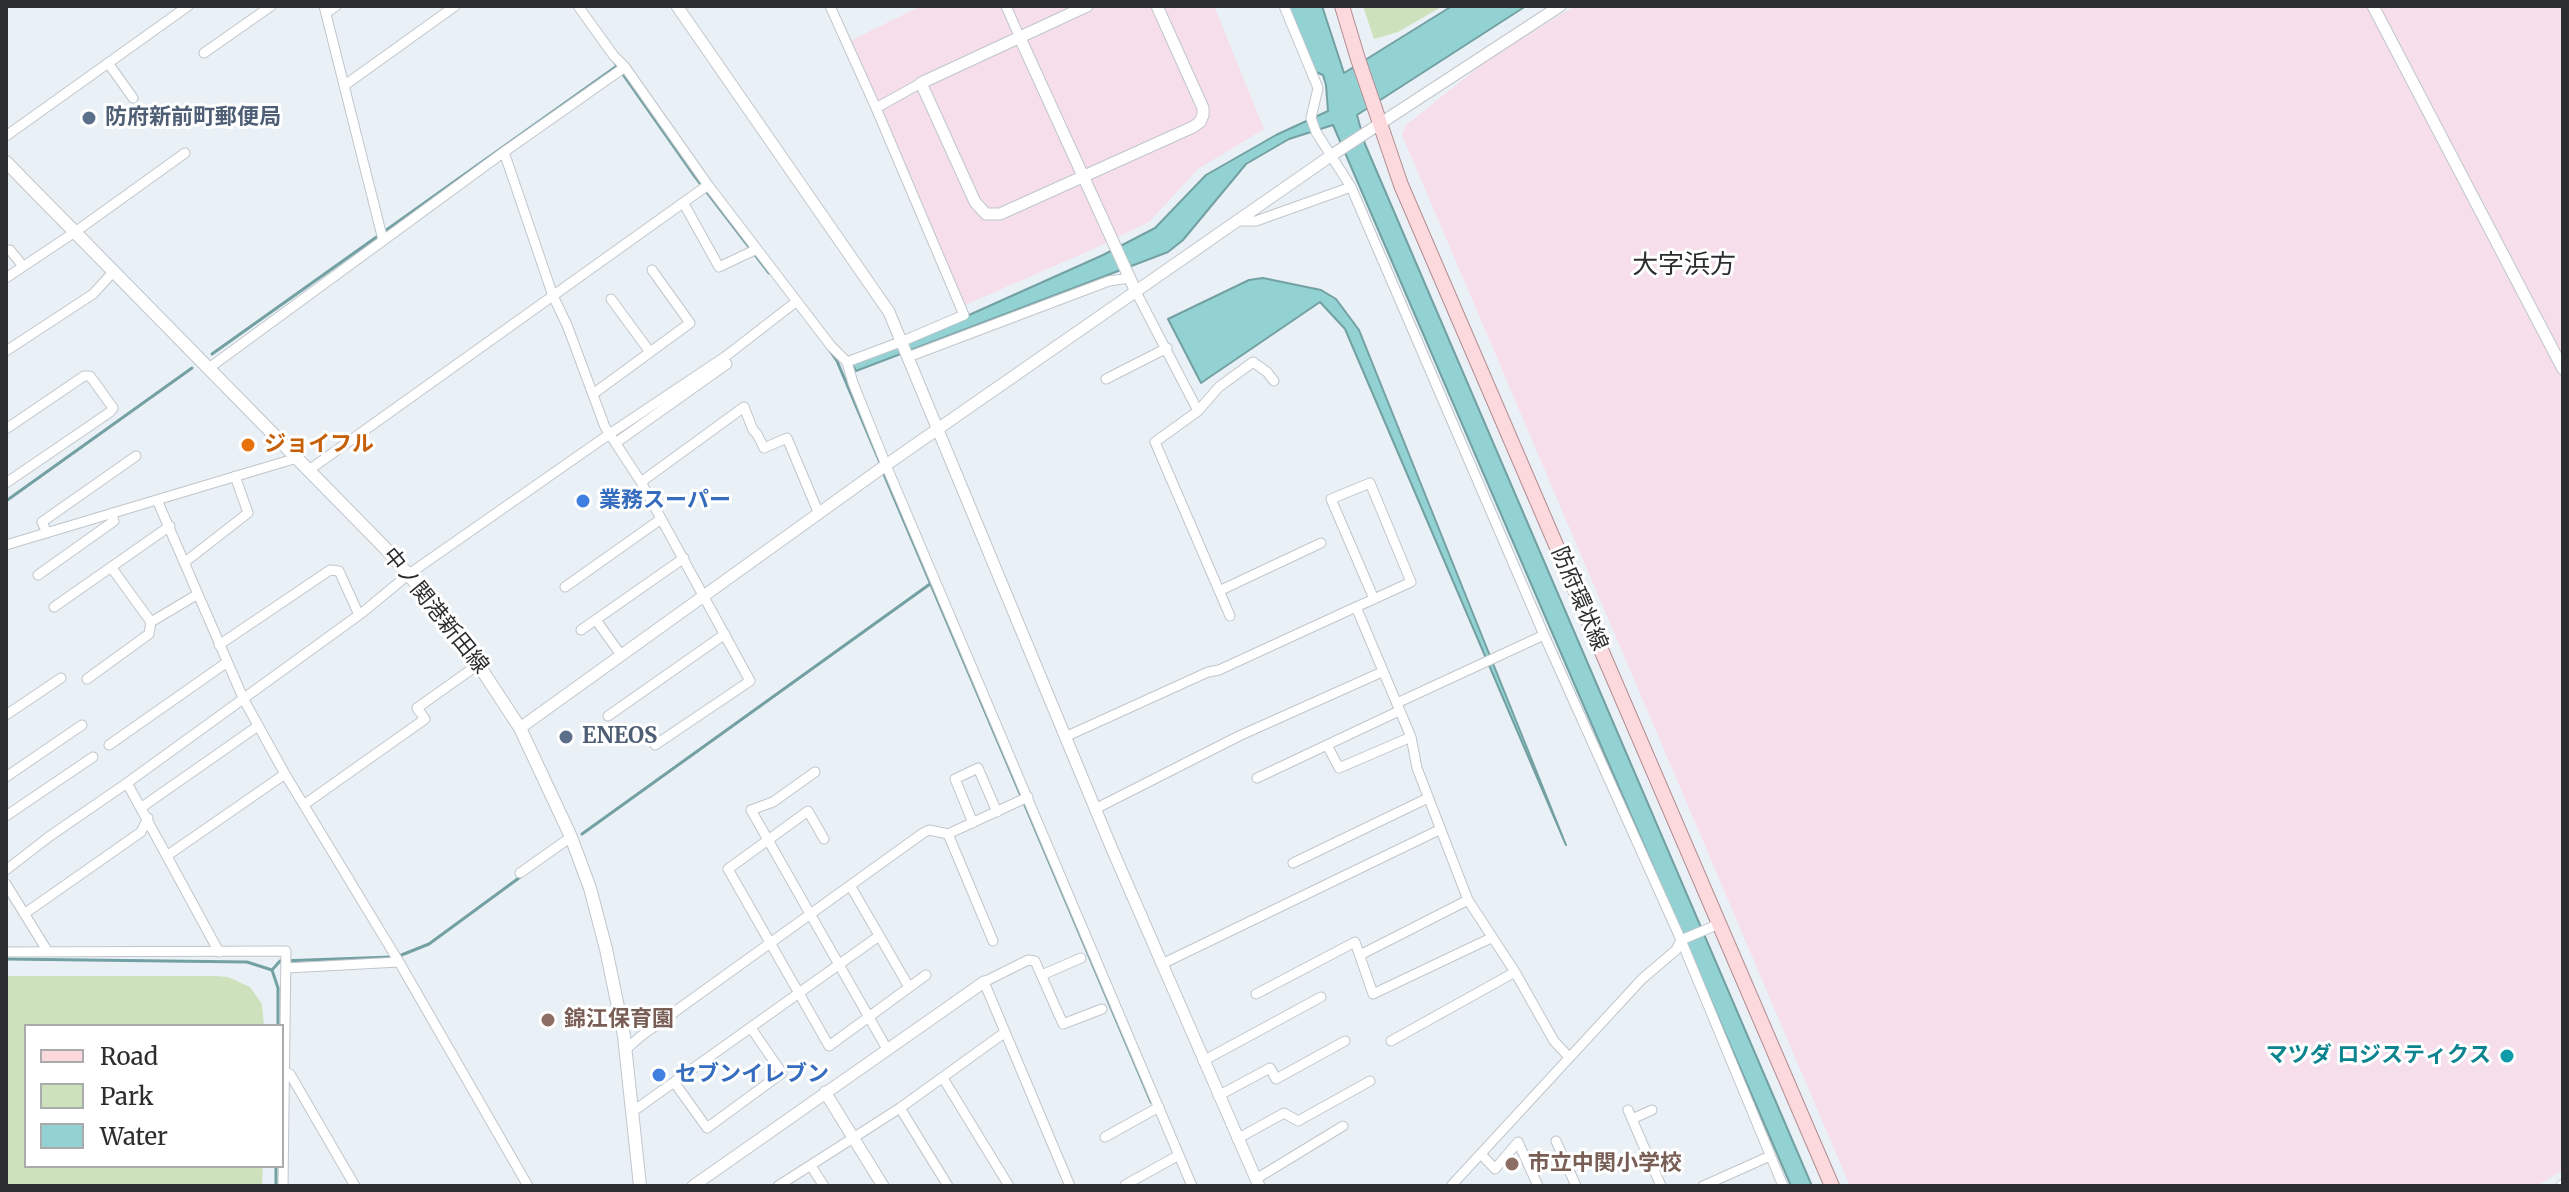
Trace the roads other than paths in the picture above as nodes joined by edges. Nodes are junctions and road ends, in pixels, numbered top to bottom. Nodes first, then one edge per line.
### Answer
1 (188, 6) edge
2 (271, 6) edge
3 (336, 6) edge
4 (455, 6) edge
5 (578, 6) edge
6 (677, 6) edge
7 (830, 6) edge
8 (1006, 6) edge
9 (1087, 6) edge
10 (1157, 6) edge
11 (1284, 6) edge
12 (1342, 6) edge
13 (1560, 6) edge
14 (2373, 6) edge
15 (325, 10) edge
16 (1020, 38) junction
17 (204, 53) dead end
18 (108, 63) junction
19 (625, 67) junction
20 (921, 83) junction
21 (345, 85) junction
22 (133, 98) dead end
23 (876, 108) junction
24 (1378, 114) junction
25 (6, 136) edge
26 (504, 152) junction
27 (185, 153) dead end
28 (1332, 155) junction
29 (6, 162) edge
30 (1084, 176) junction
31 (708, 185) junction
32 (1351, 187) junction
33 (684, 204) junction
34 (1237, 221) junction
35 (75, 232) junction
36 (383, 240) junction
37 (757, 249) junction
38 (10, 250) dead end
39 (23, 266) junction
40 (652, 270) dead end
41 (114, 271) junction
42 (1128, 275) junction
43 (6, 278) edge
44 (1136, 292) junction
45 (553, 296) junction
46 (611, 299) dead end
47 (797, 301) junction
48 (903, 341) junction
49 (1167, 348) junction
50 (6, 351) edge
51 (650, 352) junction
52 (908, 356) junction
53 (847, 362) junction
54 (727, 364) dead end
55 (209, 368) junction
56 (2563, 369) edge
57 (1106, 379) dead end
58 (1274, 381) dead end
59 (593, 394) junction
60 (1198, 411) junction
61 (6, 429) edge
62 (938, 429) junction
63 (614, 437) junction
64 (136, 456) dead end
65 (297, 458) junction
66 (886, 465) junction
67 (309, 470) junction
68 (235, 476) junction
69 (641, 482) junction
70 (6, 483) edge
71 (157, 500) junction
72 (112, 513) junction
73 (819, 514) junction
74 (661, 519) junction
75 (170, 526) junction
76 (47, 533) junction
77 (1321, 543) dead end
78 (6, 545) edge
79 (684, 558) junction
80 (185, 562) junction
81 (111, 567) junction
82 (409, 574) junction
83 (38, 575) dead end
84 (565, 587) dead end
85 (1219, 591) junction
86 (198, 594) junction
87 (704, 596) junction
88 (1374, 599) junction
89 (54, 607) dead end
90 (1356, 607) junction
91 (359, 615) junction
92 (1230, 616) dead end
93 (596, 620) junction
94 (151, 622) junction
95 (581, 630) dead end
96 (725, 634) junction
97 (1544, 635) junction
98 (219, 645) junction
99 (621, 655) junction
100 (226, 663) junction
101 (479, 664) junction
102 (1382, 672) junction
103 (61, 678) dead end
104 (87, 679) dead end
105 (244, 700) junction
106 (1398, 707) junction
107 (6, 715) edge
108 (608, 716) dead end
109 (82, 725) dead end
110 (258, 726) junction
111 (520, 728) junction
112 (1065, 737) junction
113 (1411, 737) junction
114 (109, 745) dead end
115 (655, 745) dead end
116 (1327, 745) junction
117 (93, 757) dead end
118 (815, 772) dead end
119 (285, 774) junction
120 (6, 777) edge
121 (1257, 778) dead end
122 (127, 783) junction
123 (1028, 797) junction
124 (1428, 798) junction
125 (305, 804) junction
126 (142, 807) junction
127 (1095, 809) junction
128 (997, 812) junction
129 (6, 816) edge
130 (148, 818) junction
131 (973, 823) junction
132 (1439, 830) junction
133 (948, 834) junction
134 (571, 837) junction
135 (824, 839) dead end
136 (769, 841) junction
137 (168, 855) junction
138 (1293, 863) dead end
139 (6, 870) edge
140 (520, 873) dead end
141 (6, 884) edge
142 (851, 887) junction
143 (1468, 900) junction
144 (24, 914) junction
145 (811, 915) junction
146 (1716, 924) junction
147 (879, 936) junction
148 (1491, 938) junction
149 (1681, 940) junction
150 (993, 941) dead end
151 (770, 945) junction
152 (6, 952) edge
153 (48, 952) junction
154 (219, 952) junction
155 (1360, 955) junction
156 (1081, 958) dead end
157 (399, 962) junction
158 (1162, 964) junction
159 (839, 965) junction
160 (287, 968) junction
161 (1515, 972) junction
162 (926, 975) dead end
163 (1042, 975) junction
164 (984, 982) junction
165 (909, 987) junction
166 (798, 994) junction
167 (1256, 994) dead end
168 (1321, 997) dead end
169 (1102, 1009) dead end
170 (869, 1019) junction
171 (751, 1028) junction
172 (1004, 1033) junction
173 (1345, 1041) dead end
174 (1391, 1041) dead end
175 (887, 1049) junction
176 (625, 1050) junction
177 (1569, 1057) junction
178 (1203, 1061) junction
179 (285, 1072) junction
180 (943, 1078) junction
181 (1370, 1081) dead end
182 (674, 1082) junction
183 (825, 1092) junction
184 (1218, 1096) junction
185 (1159, 1107) junction
186 (900, 1108) junction
187 (1652, 1110) dead end
188 (632, 1112) junction
189 (1343, 1126) dead end
190 (284, 1129) edge
191 (1105, 1137) dead end
192 (855, 1139) junction
193 (1237, 1139) junction
194 (1556, 1141) dead end
195 (1481, 1154) junction
196 (1179, 1155) junction
197 (1770, 1156) junction
198 (811, 1166) junction
199 (1257, 1183) edge
200 (700, 1184) edge
201 (1125, 1185) edge
202 (355, 1186) edge
203 (528, 1186) edge
204 (640, 1186) edge
205 (778, 1186) edge
206 (824, 1186) edge
207 (883, 1186) edge
208 (948, 1186) edge
209 (1009, 1186) edge
210 (1070, 1186) edge
211 (1192, 1186) edge
212 (1451, 1186) edge
213 (1538, 1186) edge
214 (1576, 1186) edge
215 (1661, 1186) edge
216 (1703, 1186) edge
217 (1783, 1186) edge
218 (1832, 1186) edge

1 - 18 street
2 - 17 street
3 - 15 street
4 - 21 street
5 - 19 street
6 - 48 street
7 - 23 street
8 - 16 street
9 - 16 street
10 - 30 street
11 - 28 street
12 - 24 main road, 防府環状線
13 - 24 street
14 - 56 street
15 - 21 street
16 - 20 street
16 - 30 street
18 - 22 street
18 - 25 street
19 - 26 street
19 - 31 street
20 - 23 street
20 - 30 street
21 - 36 street
23 - 48 street
24 - 28 street
24 - 146 main road, 防府環状線
26 - 36 street
26 - 45 street
27 - 35 street
28 - 32 street
28 - 34 street
29 - 35 main road, 中ノ関港新田線
30 - 42 street
31 - 33 street
31 - 37 street
32 - 34 street
32 - 97 street
33 - 37 street
33 - 45 street
34 - 44 street
35 - 39 street
35 - 41 main road, 中ノ関港新田線
36 - 55 street
37 - 47 street
38 - 39 street
39 - 43 street
40 - 51 street
41 - 50 street
41 - 55 main road, 中ノ関港新田線
42 - 44 street
42 - 52 street
44 - 49 street
44 - 62 street
45 - 59 street
45 - 67 street
46 - 51 street
47 - 53 street
47 - 63 street
48 - 52 street
48 - 53 street
49 - 57 street
49 - 60 street
51 - 59 street
52 - 62 street
53 - 66 street
54 - 63 street
55 - 65 main road, 中ノ関港新田線
58 - 60 street
59 - 63 street
60 - 85 street
61 - 70 street
62 - 66 street
62 - 112 street
63 - 69 street
63 - 82 street
64 - 76 street
65 - 67 main road, 中ノ関港新田線
65 - 68 street
66 - 73 street
66 - 123 street
67 - 82 main road, 中ノ関港新田線
68 - 71 street
68 - 80 street
69 - 73 street
69 - 74 street
71 - 72 street
71 - 75 street
72 - 76 street
72 - 83 street
73 - 87 street
74 - 79 street
74 - 84 street
75 - 80 street
75 - 81 street
76 - 78 street
77 - 85 street
79 - 87 street
79 - 93 street
80 - 86 street
81 - 89 street
81 - 94 street
82 - 91 street
82 - 101 main road, 中ノ関港新田線
85 - 92 street
86 - 94 street
86 - 98 street
87 - 96 street
87 - 99 street
88 - 88 street
88 - 90 street
90 - 102 street
90 - 112 street
91 - 98 street
91 - 105 street
93 - 95 street
93 - 99 street
94 - 104 street
96 - 108 street
96 - 115 street
97 - 106 street
97 - 149 street
98 - 100 street
99 - 111 street
100 - 105 street
100 - 114 street
101 - 111 main road, 中ノ関港新田線
101 - 125 street
102 - 106 street
102 - 127 street
103 - 107 street
105 - 110 street
105 - 122 street
106 - 113 street
106 - 116 street
109 - 120 street
110 - 119 street
110 - 126 street
111 - 134 main road, 中ノ関港新田線
112 - 127 street
113 - 116 street
113 - 124 street
116 - 121 street
117 - 129 street
118 - 136 street
119 - 125 street
119 - 137 street
122 - 126 street
122 - 139 street
123 - 128 street
123 - 185 street
124 - 132 street
124 - 138 street
125 - 157 street
126 - 130 street
127 - 158 street
128 - 131 street
128 - 131 street
130 - 137 street
130 - 144 street
131 - 133 street
132 - 143 street
132 - 158 street
133 - 142 street
133 - 150 street
134 - 140 street
134 - 176 main road, 中ノ関港新田線
135 - 136 street
136 - 145 street
136 - 151 street
137 - 154 street
141 - 144 street
142 - 145 street
142 - 147 street
143 - 148 street
143 - 155 street
144 - 153 street
145 - 151 street
145 - 159 street
146 - 149 street
146 - 218 main road, 防府環状線
147 - 159 street
147 - 165 street
148 - 155 street
148 - 161 street
149 - 177 street
149 - 197 street
151 - 166 street
151 - 176 street
152 - 153 street
153 - 154 street
154 - 160 street
155 - 167 street
156 - 163 street
157 - 160 street
157 - 203 street
158 - 178 street
159 - 166 street
159 - 170 street
160 - 179 street
161 - 174 street
161 - 177 street
162 - 165 street
163 - 164 street
163 - 169 street
164 - 172 street
164 - 175 street
165 - 170 street
166 - 170 street
166 - 171 street
168 - 178 street
170 - 175 street
171 - 182 street
171 - 182 street
172 - 180 street
172 - 210 street
173 - 184 street
175 - 183 street
176 - 188 main road, 中ノ関港新田線
177 - 195 street
178 - 184 street
179 - 190 street
179 - 202 street
180 - 186 street
180 - 209 street
181 - 193 street
182 - 188 street
183 - 192 street
183 - 200 street
184 - 193 street
185 - 191 street
185 - 196 street
186 - 192 street
186 - 208 street
187 - 215 street
188 - 204 main road, 中ノ関港新田線
189 - 199 street
192 - 198 street
192 - 207 street
193 - 199 street
194 - 214 street
195 - 212 street
195 - 213 street
196 - 201 street
196 - 211 street
197 - 216 street
197 - 217 street
198 - 205 street
198 - 206 street

